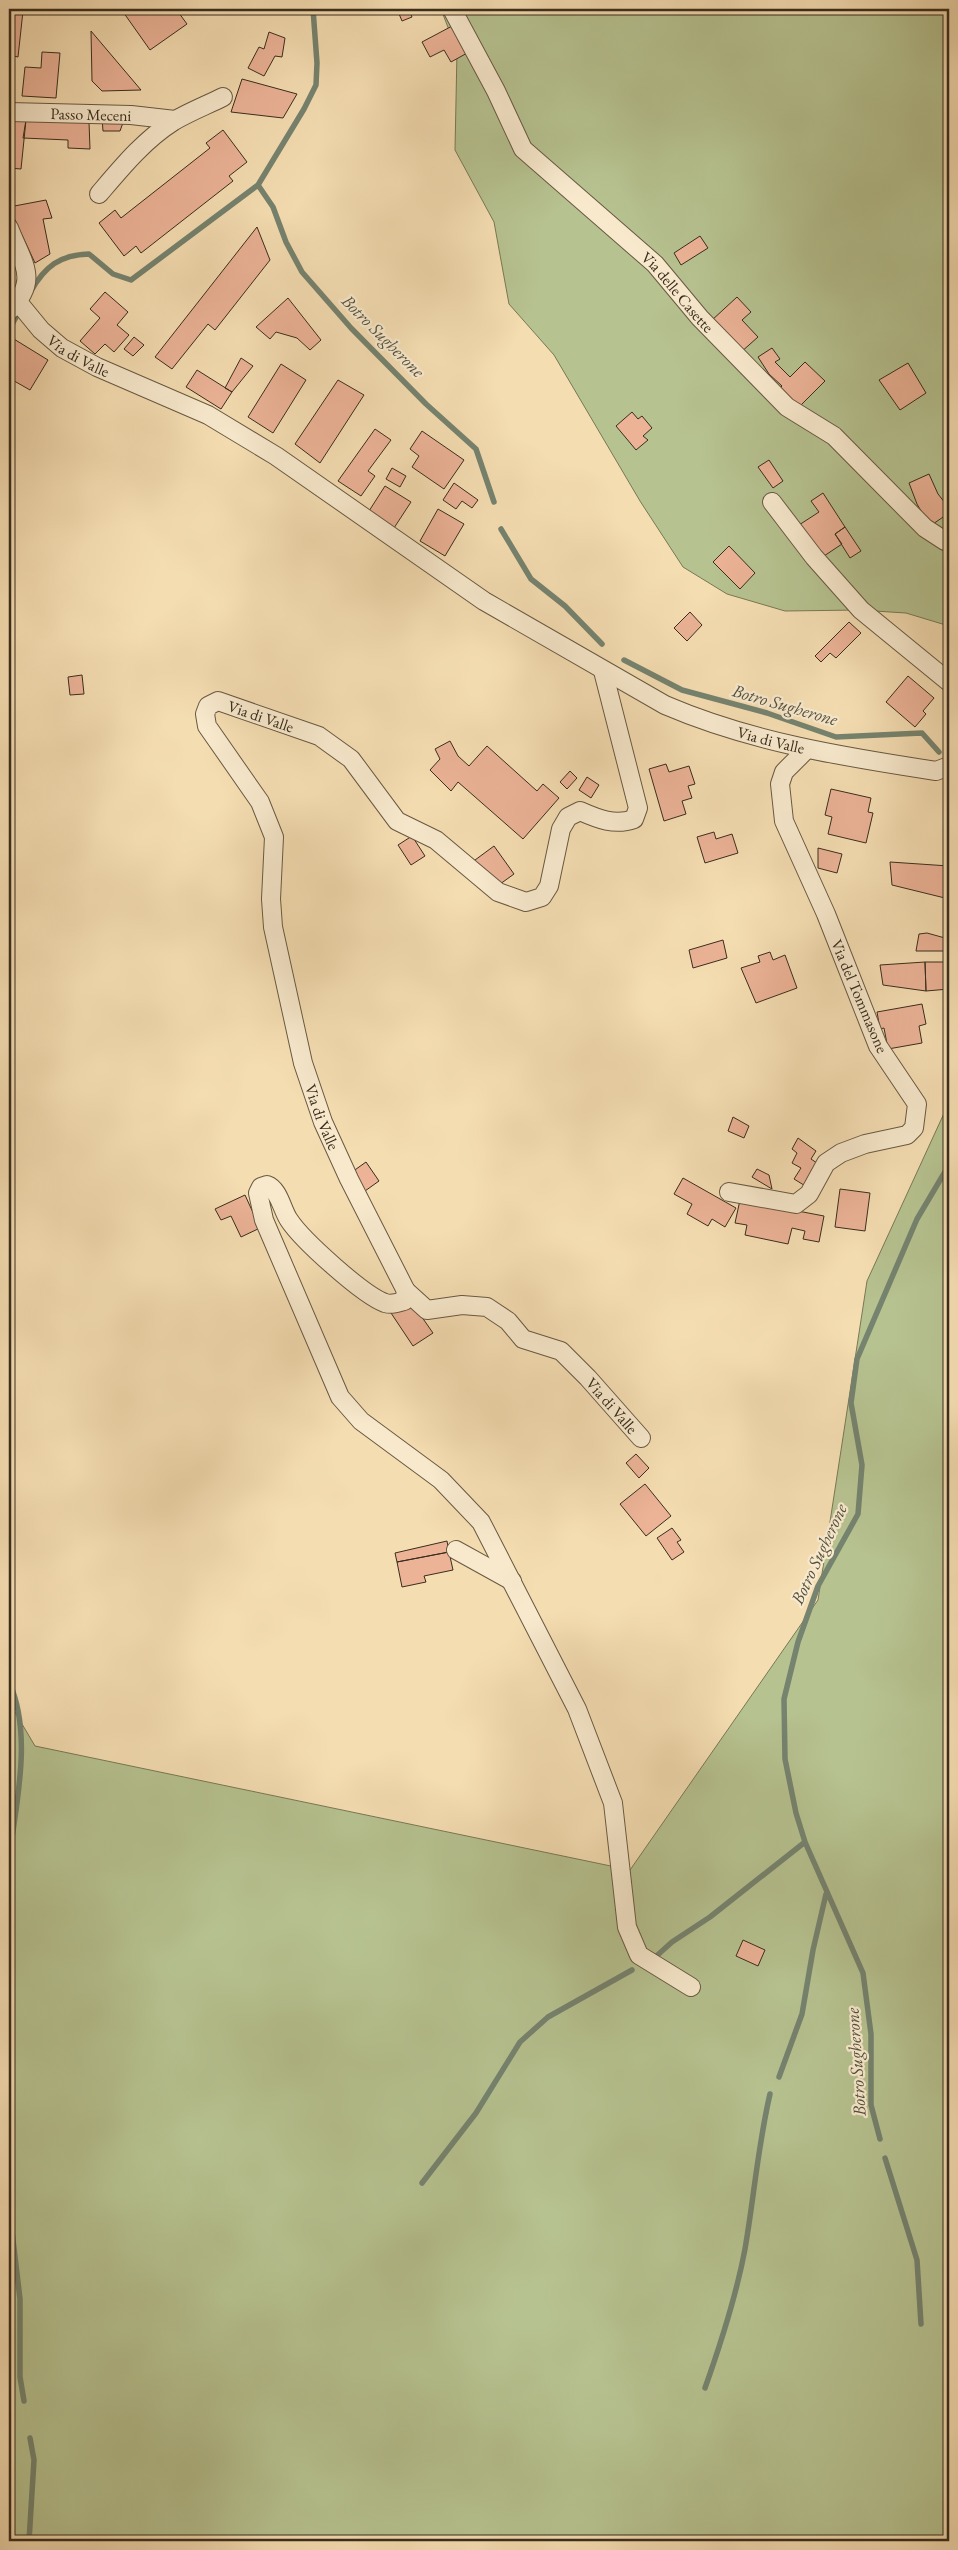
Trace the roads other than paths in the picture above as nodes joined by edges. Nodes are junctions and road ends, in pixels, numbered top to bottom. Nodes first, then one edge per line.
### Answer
1 (452, 9) edge
2 (223, 97) dead end
3 (9, 112) edge
4 (175, 120) junction
5 (99, 194) dead end
6 (9, 228) edge
7 (13, 306) edge
8 (772, 502) dead end
9 (945, 541) dead end
10 (603, 671) junction
11 (949, 682) edge
12 (806, 750) junction
13 (949, 766) edge
14 (729, 1192) dead end
15 (406, 1291) junction
16 (641, 1438) dead end
17 (456, 1550) dead end
18 (512, 1581) junction
19 (691, 1988) dead end

1 - 9 street, Via delle Casette
2 - 4 street, Passo Meceni
3 - 4 street, Passo Meceni
4 - 5 street, Passo Meceni
6 - 7 street, Via di Valle
7 - 10 street, Via di Valle
8 - 11 street
10 - 12 street, Via di Valle
10 - 15 street, Via di Valle
12 - 13 street, Via di Valle
12 - 14 street, Via del Tommasone
15 - 16 street, Via di Valle
15 - 18 street
17 - 18 street
18 - 19 street

